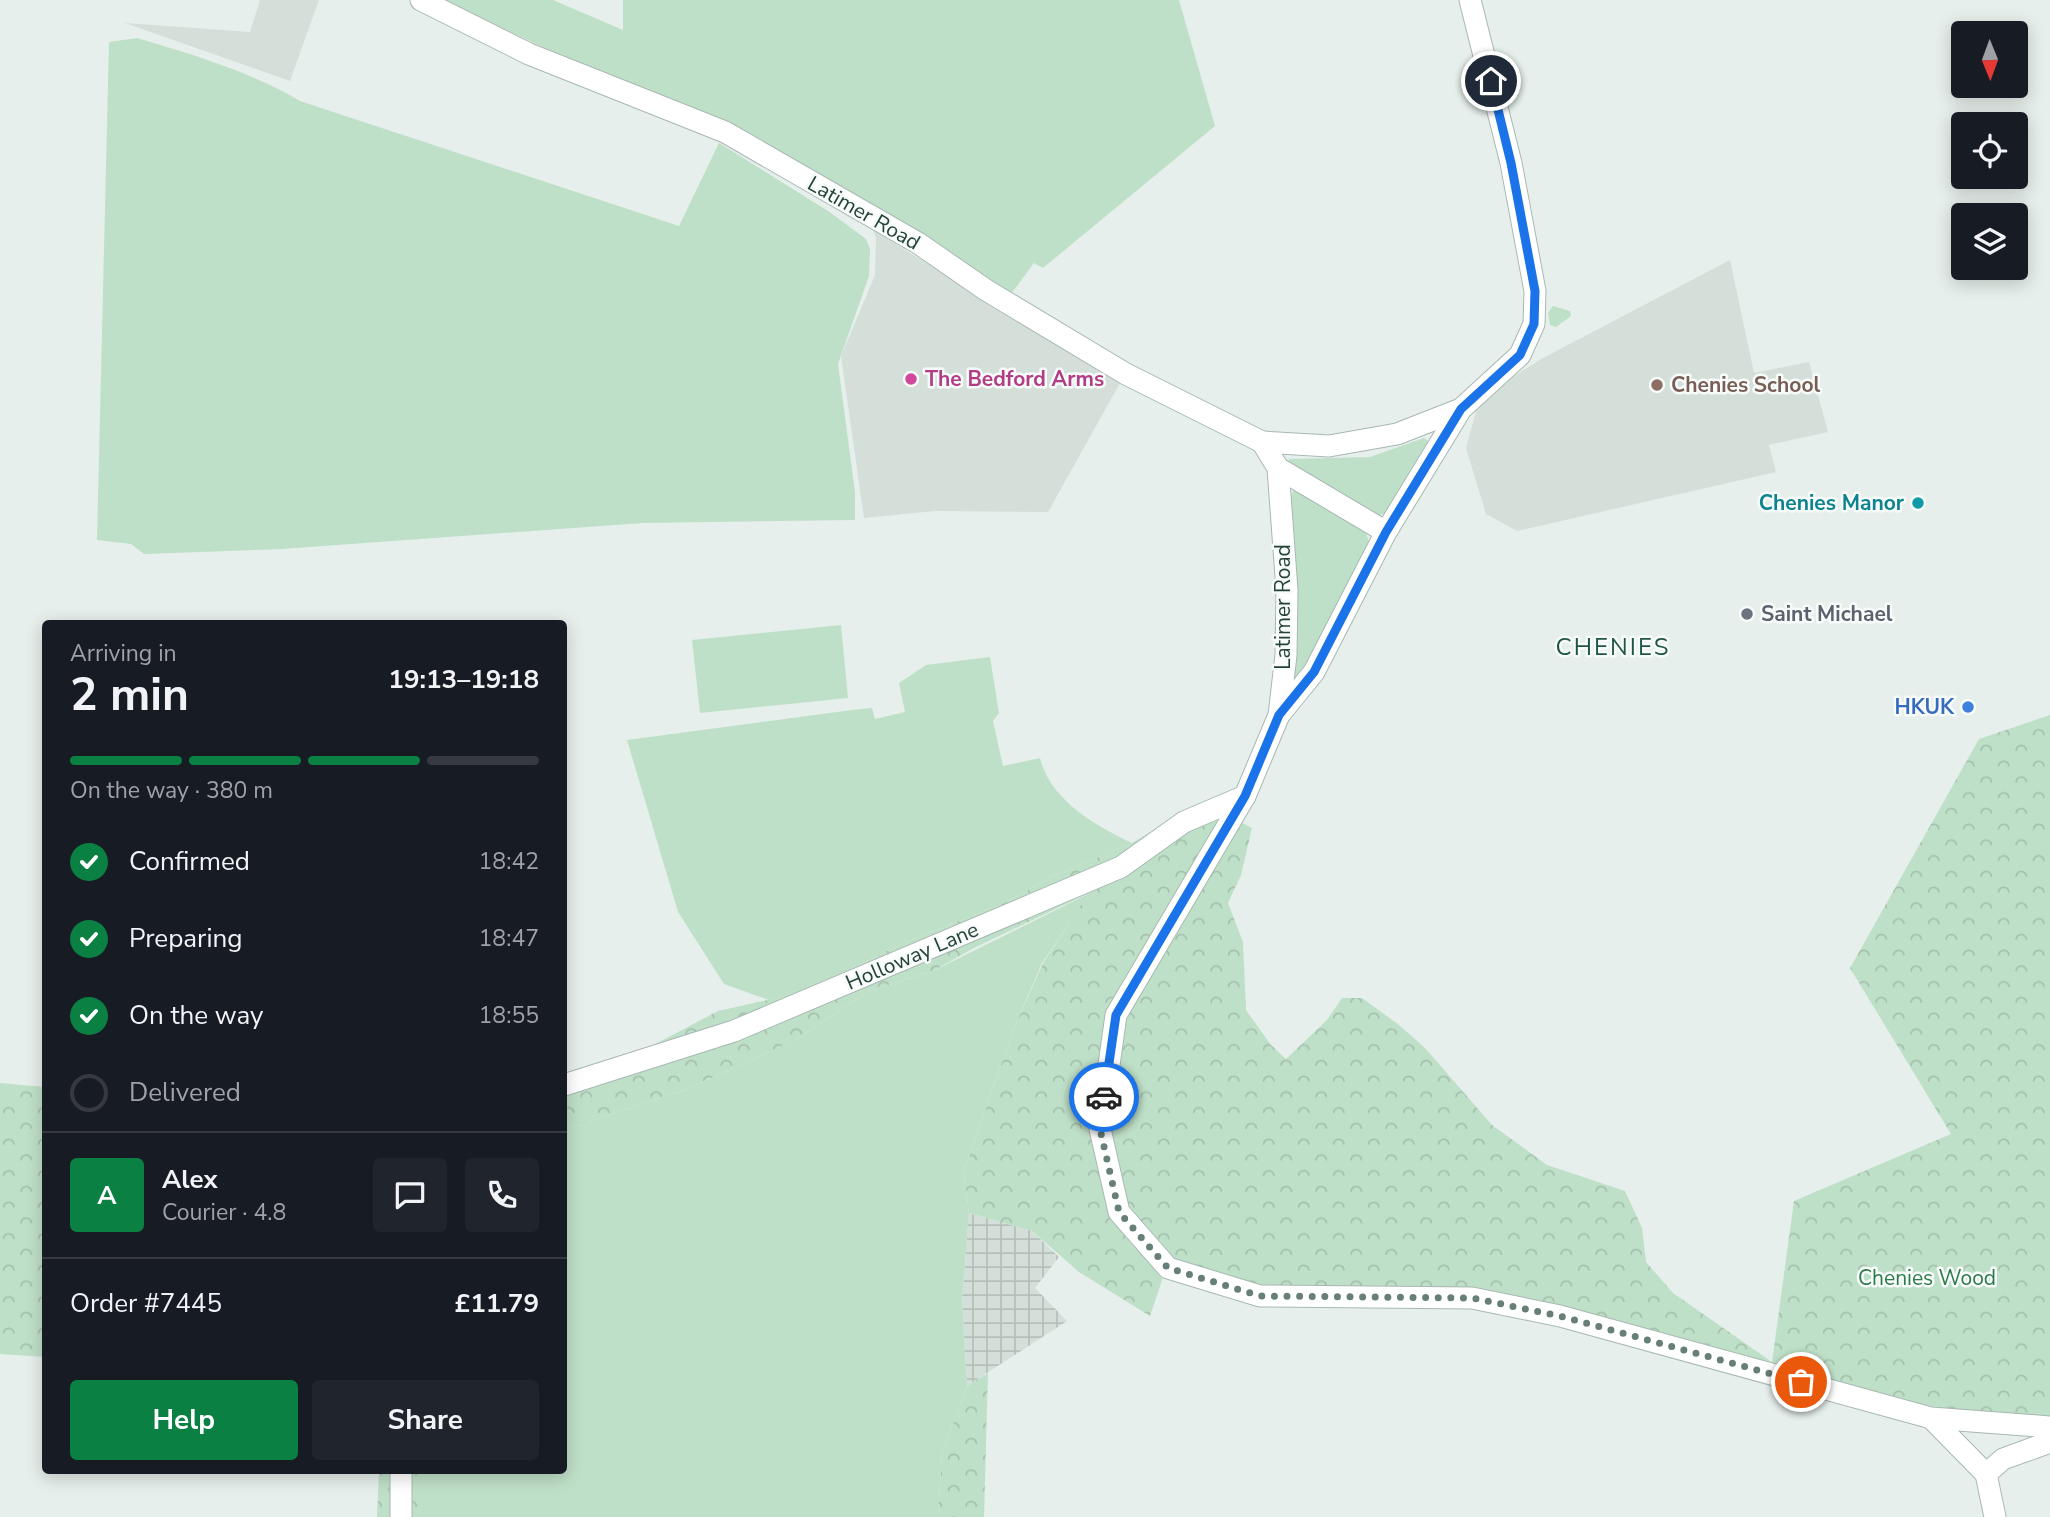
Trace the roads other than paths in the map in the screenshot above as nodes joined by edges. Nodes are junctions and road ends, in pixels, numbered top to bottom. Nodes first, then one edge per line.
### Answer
1 (421, 0) edge
2 (1471, 0) edge
3 (1461, 409) junction
4 (1262, 442) junction
5 (1278, 468) junction
6 (1386, 532) junction
7 (1279, 715) junction
8 (1245, 796) junction
9 (567, 1084) edge
10 (1931, 1418) junction
11 (2050, 1427) edge
12 (2050, 1442) edge
13 (401, 1474) edge
14 (1986, 1474) junction
15 (401, 1517) edge
16 (1995, 1517) edge

1 - 4 street, Latimer Road
2 - 3 street
3 - 4 street
3 - 6 street
4 - 5 street, Latimer Road
5 - 6 street
5 - 7 street, Latimer Road
6 - 7 street
7 - 8 street, Latimer Road
8 - 9 street, Holloway Lane
8 - 10 street, Latimer Road
10 - 11 street, Latimer Road
10 - 14 street
12 - 14 street
13 - 15 street
14 - 16 street

